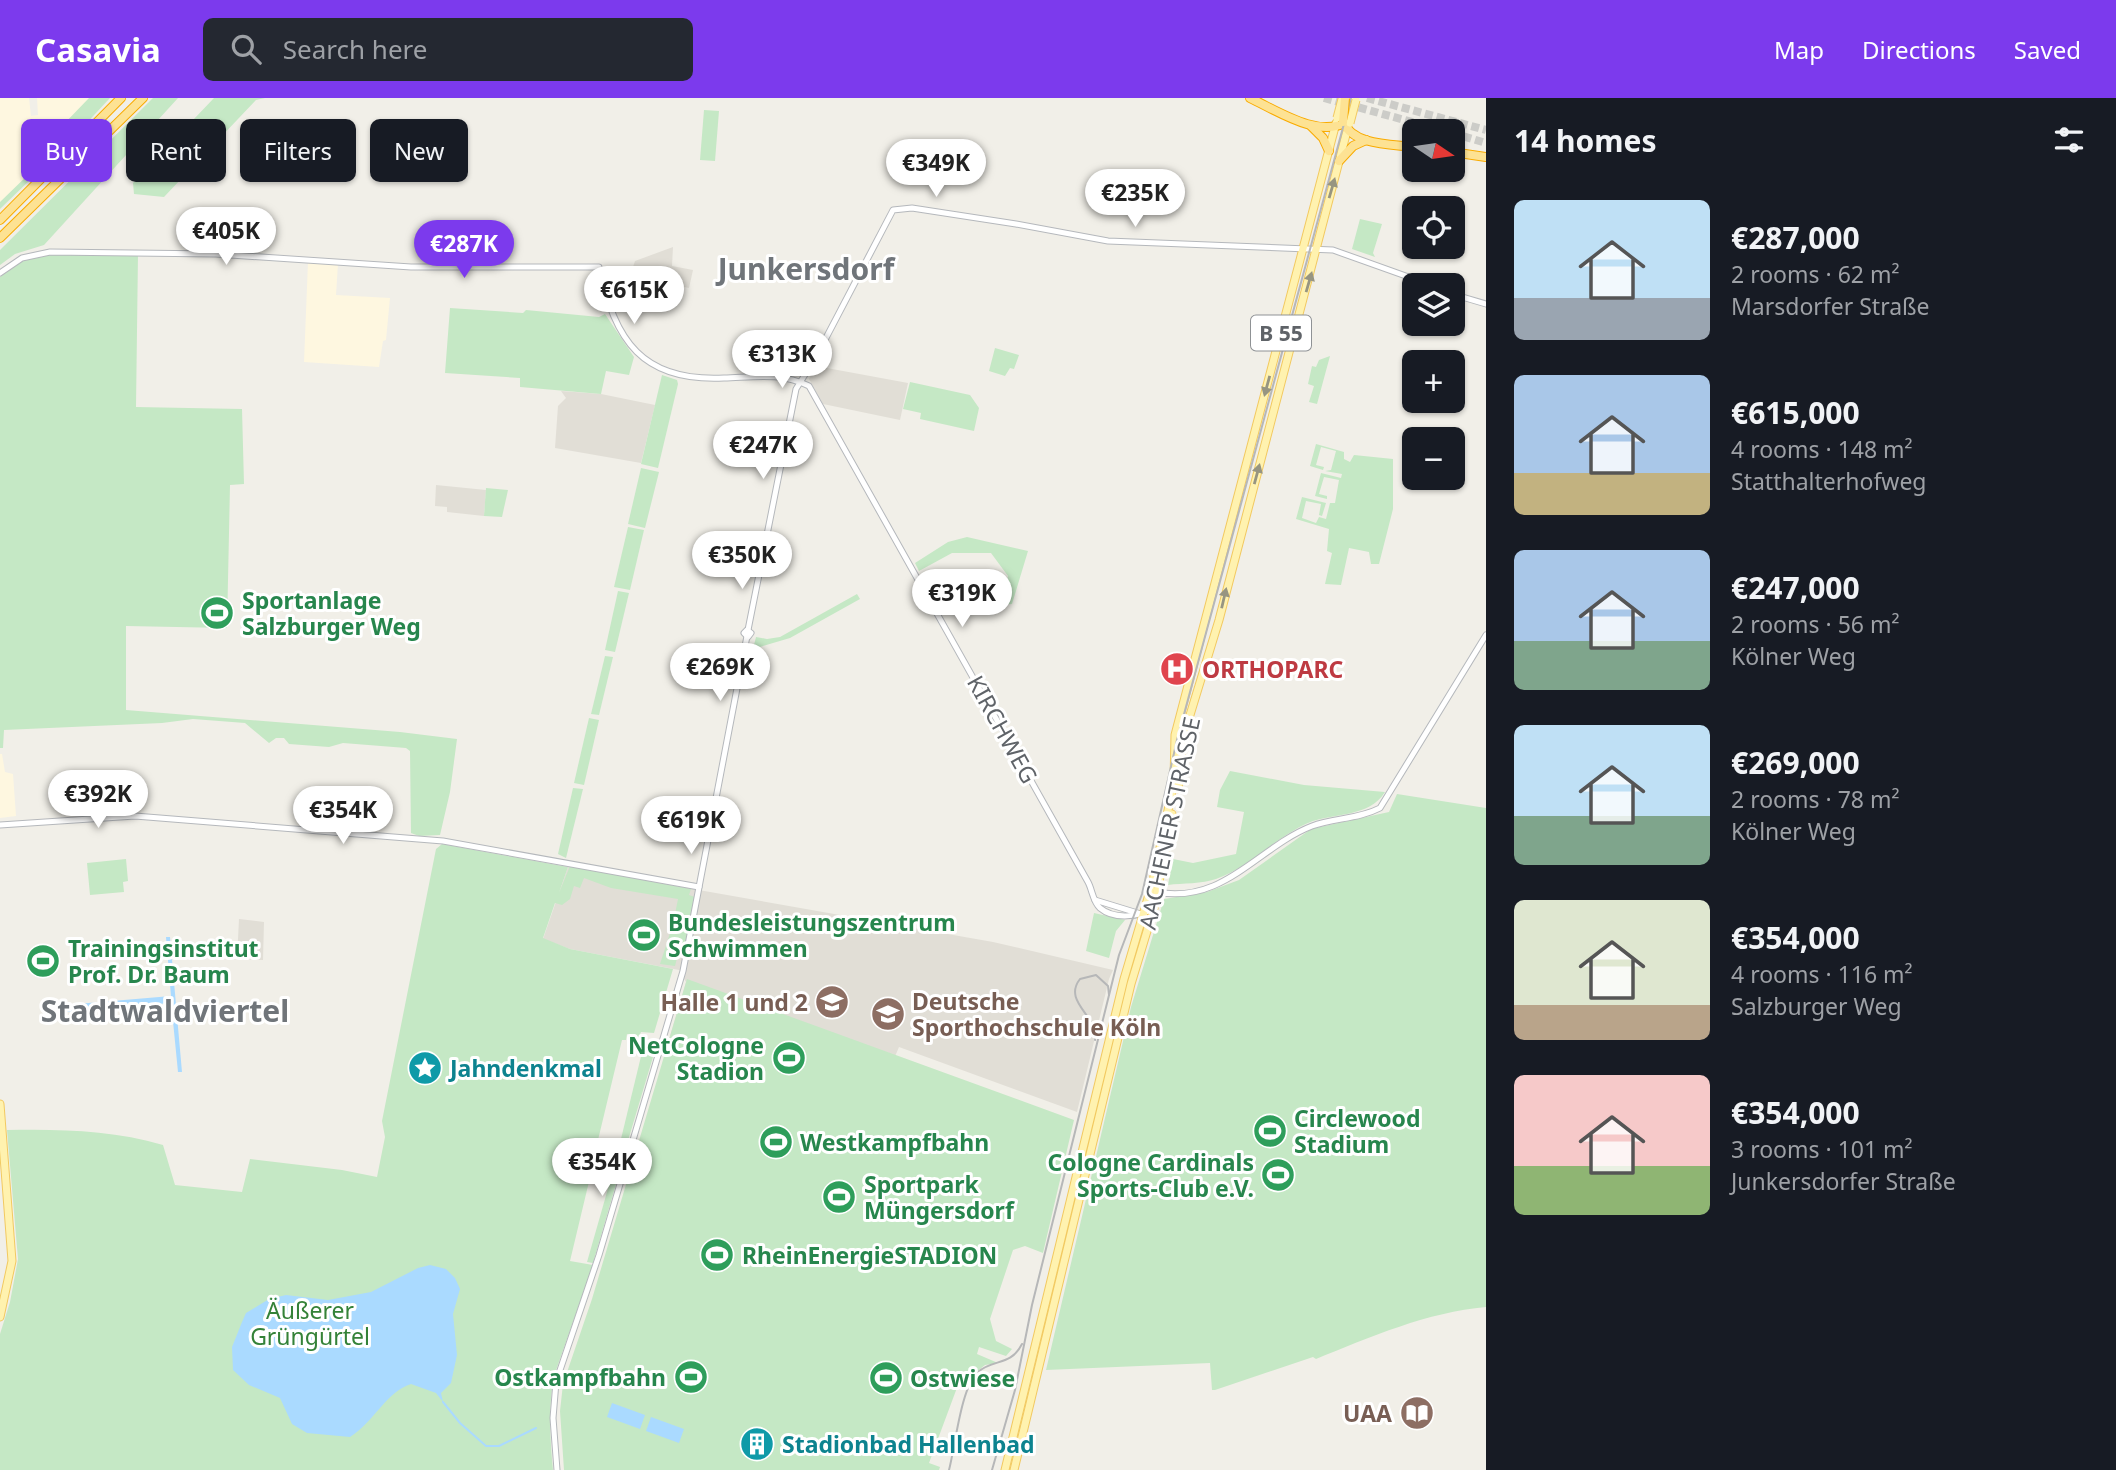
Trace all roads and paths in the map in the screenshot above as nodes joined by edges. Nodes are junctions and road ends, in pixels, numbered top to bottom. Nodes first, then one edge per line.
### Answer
1 (121, 98) edge
2 (143, 98) edge
3 (1250, 98) edge
4 (1344, 98) edge
5 (1356, 99) edge
6 (1344, 123) junction
7 (1309, 124) junction
8 (1366, 140) junction
9 (1402, 145) edge
10 (1329, 151) junction
11 (1465, 154) edge
12 (1486, 157) edge
13 (1339, 161) junction
14 (0, 220) edge
15 (0, 238) edge
16 (1302, 249) junction
17 (1317, 249) junction
18 (0, 272) edge
19 (1402, 274) edge
20 (1465, 298) edge
21 (1486, 304) edge
22 (800, 382) junction
23 (1208, 613) junction
24 (1219, 620) junction
25 (1486, 635) edge
26 (0, 825) edge
27 (699, 887) junction
28 (1154, 892) junction
29 (1095, 900) junction
30 (1154, 908) junction
31 (1144, 915) junction
32 (1128, 916) junction
33 (1145, 926) junction
34 (0, 1104) edge
35 (0, 1317) edge
36 (557, 1470) edge
37 (1006, 1470) edge
38 (1014, 1470) edge

1 - 14 highway
2 - 15 highway
3 - 7 highway
4 - 6 highway, bridge
5 - 6 main road, AACHENER STRASSE / B 55, bridge
6 - 7 highway
6 - 8 highway
6 - 10 main road, AACHENER STRASSE / B 55
6 - 13 main road, AACHENER STRASSE / B 55
7 - 10 highway
8 - 9 highway
8 - 13 highway
10 - 16 main road, AACHENER STRASSE / B 55
11 - 12 highway
17 -> 13 main road, AACHENER STRASSE / B 55
16 - 17 street
16 - 22 street
16 -> 23 main road, AACHENER STRASSE / B 55
17 - 19 street
24 -> 17 main road, AACHENER STRASSE / B 55
18 - 22 street
20 - 21 street
22 - 27 street
22 - 29 street, KIRCHWEG
23 - 24 main road
23 - 28 main road, AACHENER STRASSE / B 55
24 - 28 main road, AACHENER STRASSE / B 55
25 - 28 street
26 - 27 street
27 - 36 street
28 - 30 main road, AACHENER STRASSE / B 55
28 - 31 main road, AACHENER STRASSE / B 55
29 - 31 street
29 - 32 street
30 - 31 street
30 - 33 main road, AACHENER STRASSE / B 55
31 - 32 street
31 - 33 main road, AACHENER STRASSE / B 55
32 - 33 street
33 - 37 main road, AACHENER STRASSE / B 55
33 - 38 main road, AACHENER STRASSE / B 55
34 - 35 main road

